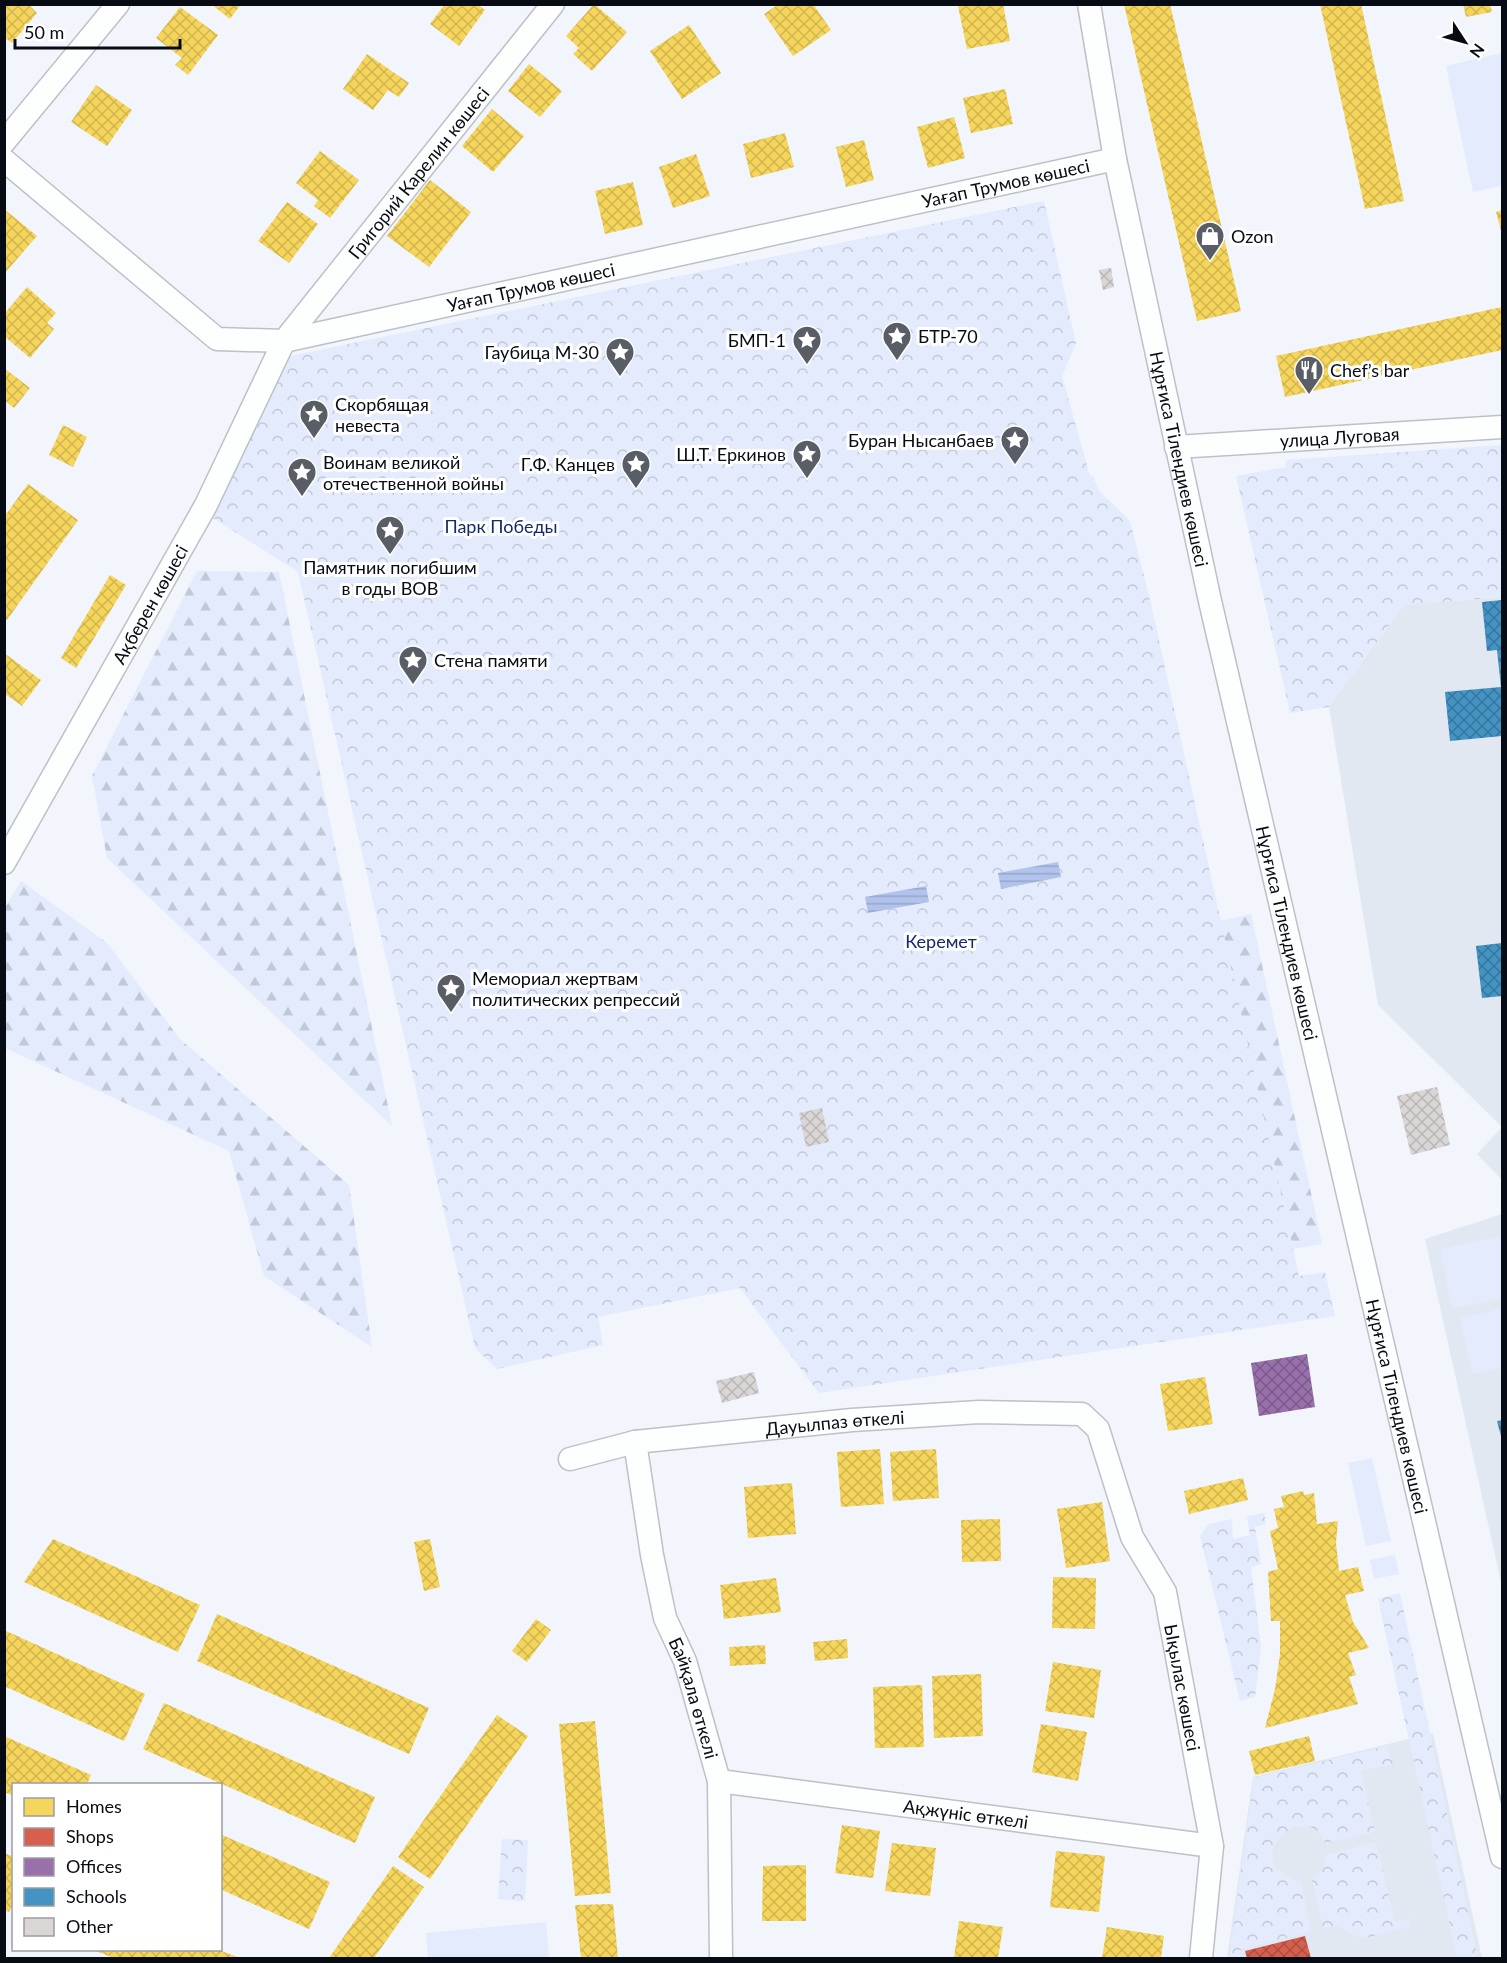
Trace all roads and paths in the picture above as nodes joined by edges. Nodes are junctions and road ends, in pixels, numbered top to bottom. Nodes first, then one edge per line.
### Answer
1 (118, 4) edge
2 (553, 4) edge
3 (1089, 4) edge
4 (4, 142) edge
5 (1115, 159) junction
6 (4, 160) edge
7 (284, 341) junction
8 (1503, 427) edge
9 (1176, 447) junction
10 (4, 863) edge
11 (1098, 1429) joint
12 (635, 1442) junction
13 (570, 1459) dead end
14 (719, 1781) junction
15 (1212, 1846) junction
16 (1503, 1857) edge
17 (721, 1959) edge
18 (1201, 1959) edge

1 - 4 street
2 - 7 street, Григорий Карелин көшесі
3 - 5 street, Нұрғиса Тілендиев көшесі
5 - 7 street, Уағап Трумов көшесі
5 - 9 street, Нұрғиса Тілендиев көшесі
6 - 7 street, Уағап Трумов көшесі
7 - 10 street, Ақберен көшесі
8 - 9 street, улица Луговая
9 - 16 street, Нұрғиса Тілендиев көшесі
11 - 12 street, Дауылпаз өткелі
11 - 15 street, Ықылас көшесі
12 - 13 street, Дауылпаз өткелі
12 - 14 street, Байқала өткелі
14 - 15 street, Ақжүніс өткелі
14 - 17 street, Байқала өткелі
15 - 18 street, Ықылас көшесі

